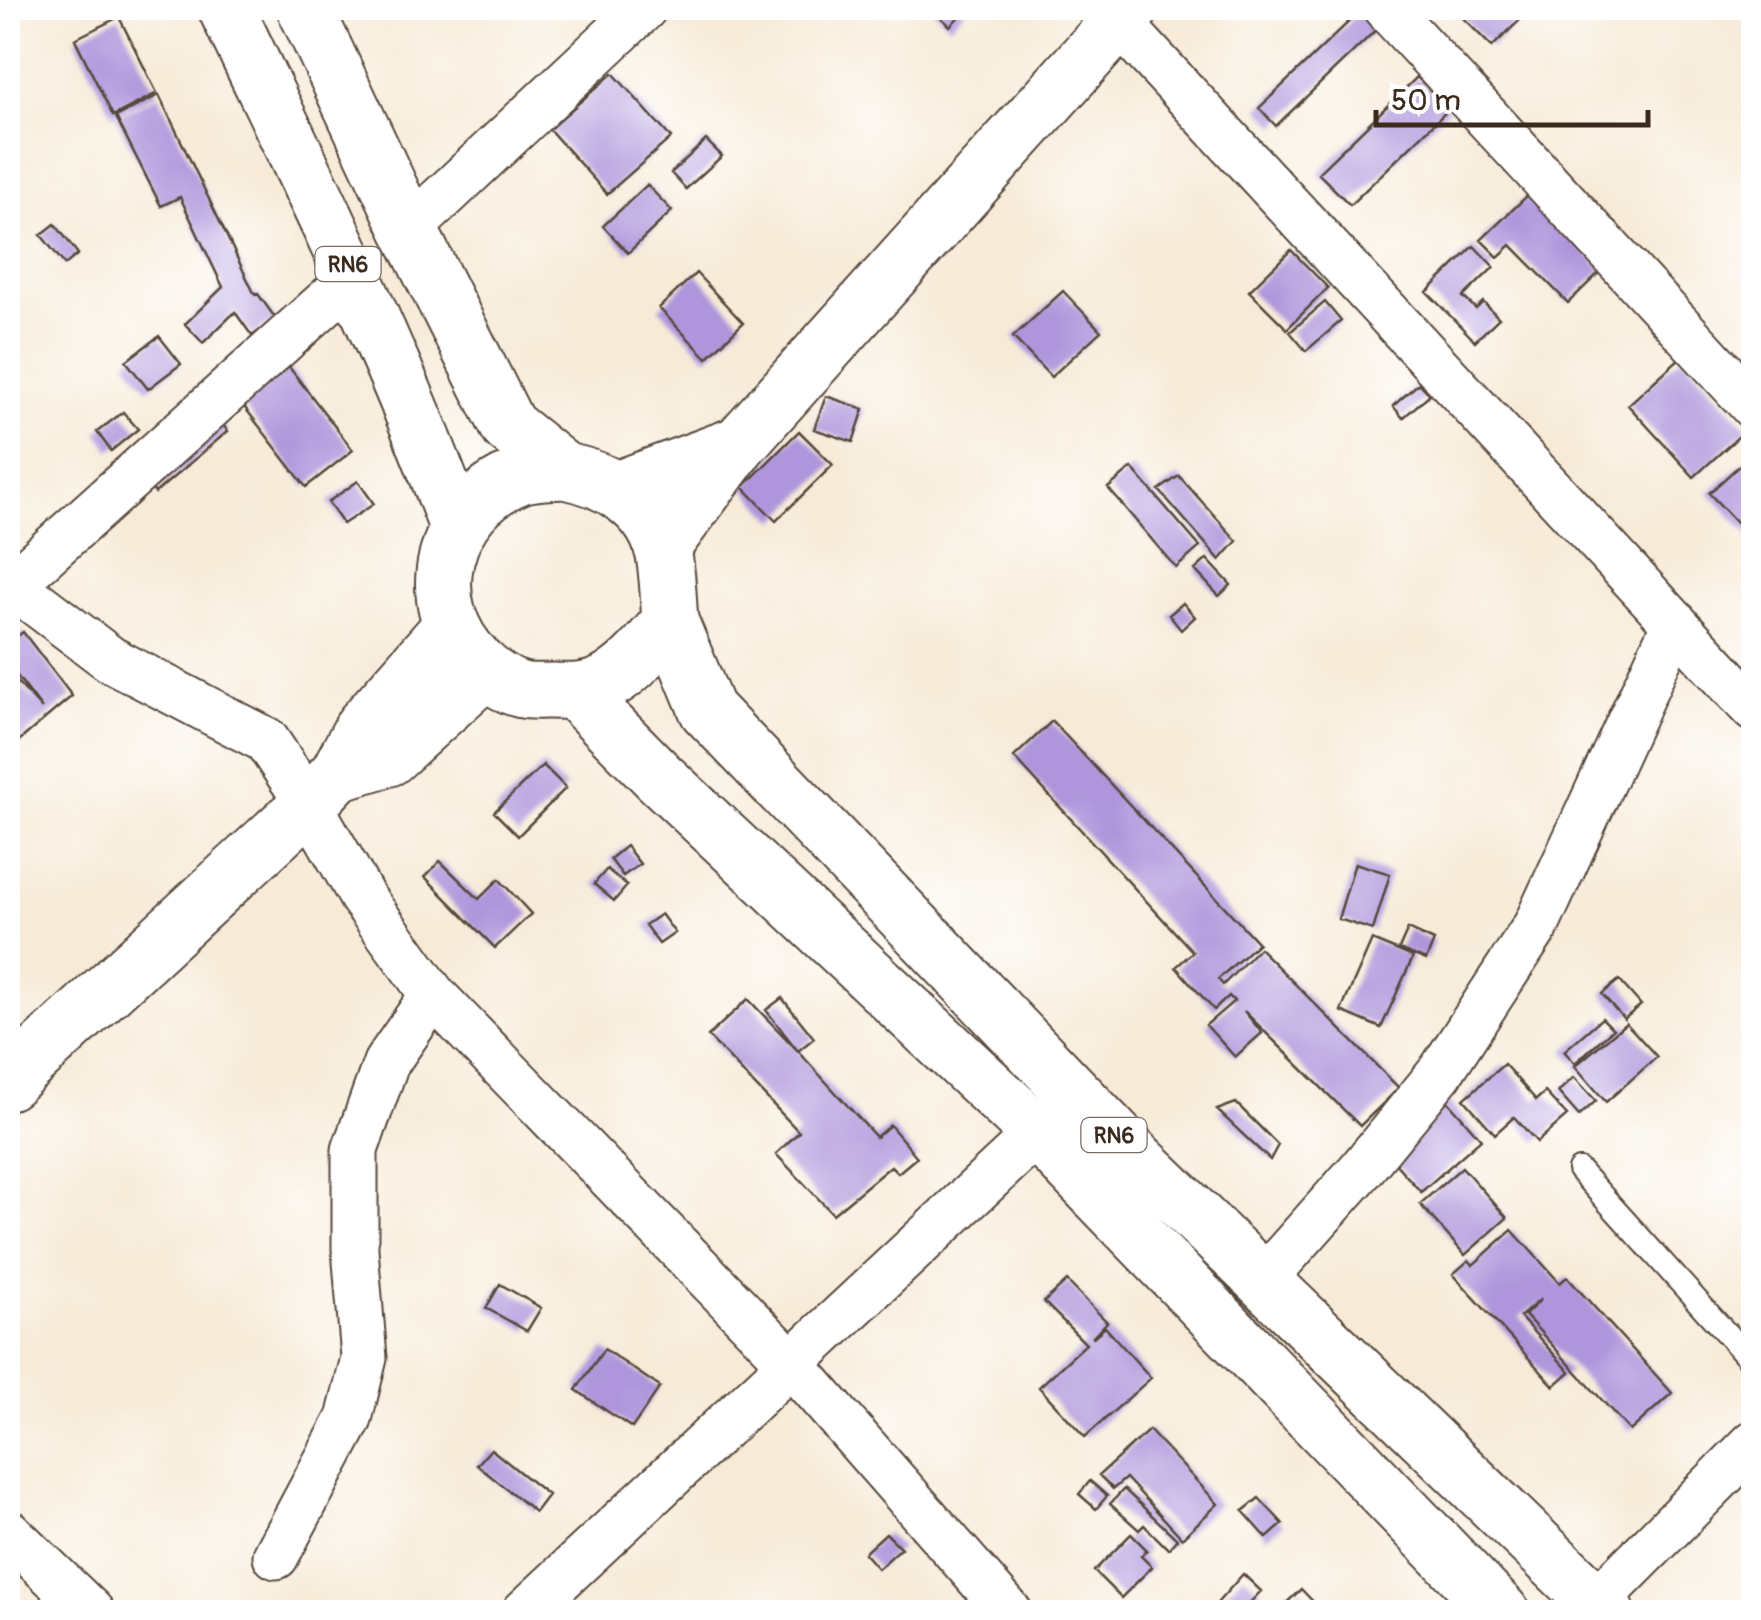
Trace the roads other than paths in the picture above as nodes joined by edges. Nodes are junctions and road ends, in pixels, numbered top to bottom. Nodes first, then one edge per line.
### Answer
1 (226, 8) edge
2 (305, 8) edge
3 (644, 8) edge
4 (1386, 8) edge
5 (1124, 14) edge
6 (408, 229) junction
7 (354, 277) junction
8 (1754, 407) edge
9 (739, 444) junction
10 (564, 471) junction
11 (617, 489) junction
12 (456, 527) junction
13 (662, 548) junction
14 (9, 583) edge
15 (670, 622) junction
16 (1675, 623) junction
17 (451, 626) junction
18 (485, 671) junction
19 (576, 692) junction
20 (1754, 708) edge
21 (323, 788) junction
22 (433, 995) junction
23 (8, 1082) edge
24 (1038, 1134) junction
25 (1579, 1170) dead end
26 (1262, 1280) junction
27 (790, 1362) junction
28 (1754, 1364) edge
29 (1754, 1443) edge
30 (8, 1532) edge
31 (276, 1556) dead end
32 (1601, 1607) edge
33 (91, 1612) edge
34 (526, 1612) edge
35 (1009, 1612) edge
36 (1501, 1612) edge

1 - 7 main road, RN6
2 - 6 main road, RN6
3 - 6 street
4 - 8 street
5 - 9 main road
5 - 16 street
6 - 10 main road, RN6
7 - 12 main road, RN6
7 - 14 street
9 - 11 main road
9 - 13 main road
10 - 11 main road
10 - 12 main road
11 - 13 main road
12 - 17 main road
13 - 15 main road
14 - 21 street
15 - 19 main road
15 - 26 main road, RN6
16 - 20 street
16 - 26 street
17 - 18 main road
17 - 21 main road
18 - 19 main road
18 - 21 main road
19 - 24 main road, RN6
21 - 22 street
21 - 23 main road
22 - 27 street
22 - 31 street
24 - 27 street
24 - 36 main road, RN6
25 - 28 lane
26 - 32 main road, RN6
27 - 34 street
27 - 35 street
29 - 32 street
30 - 33 street

